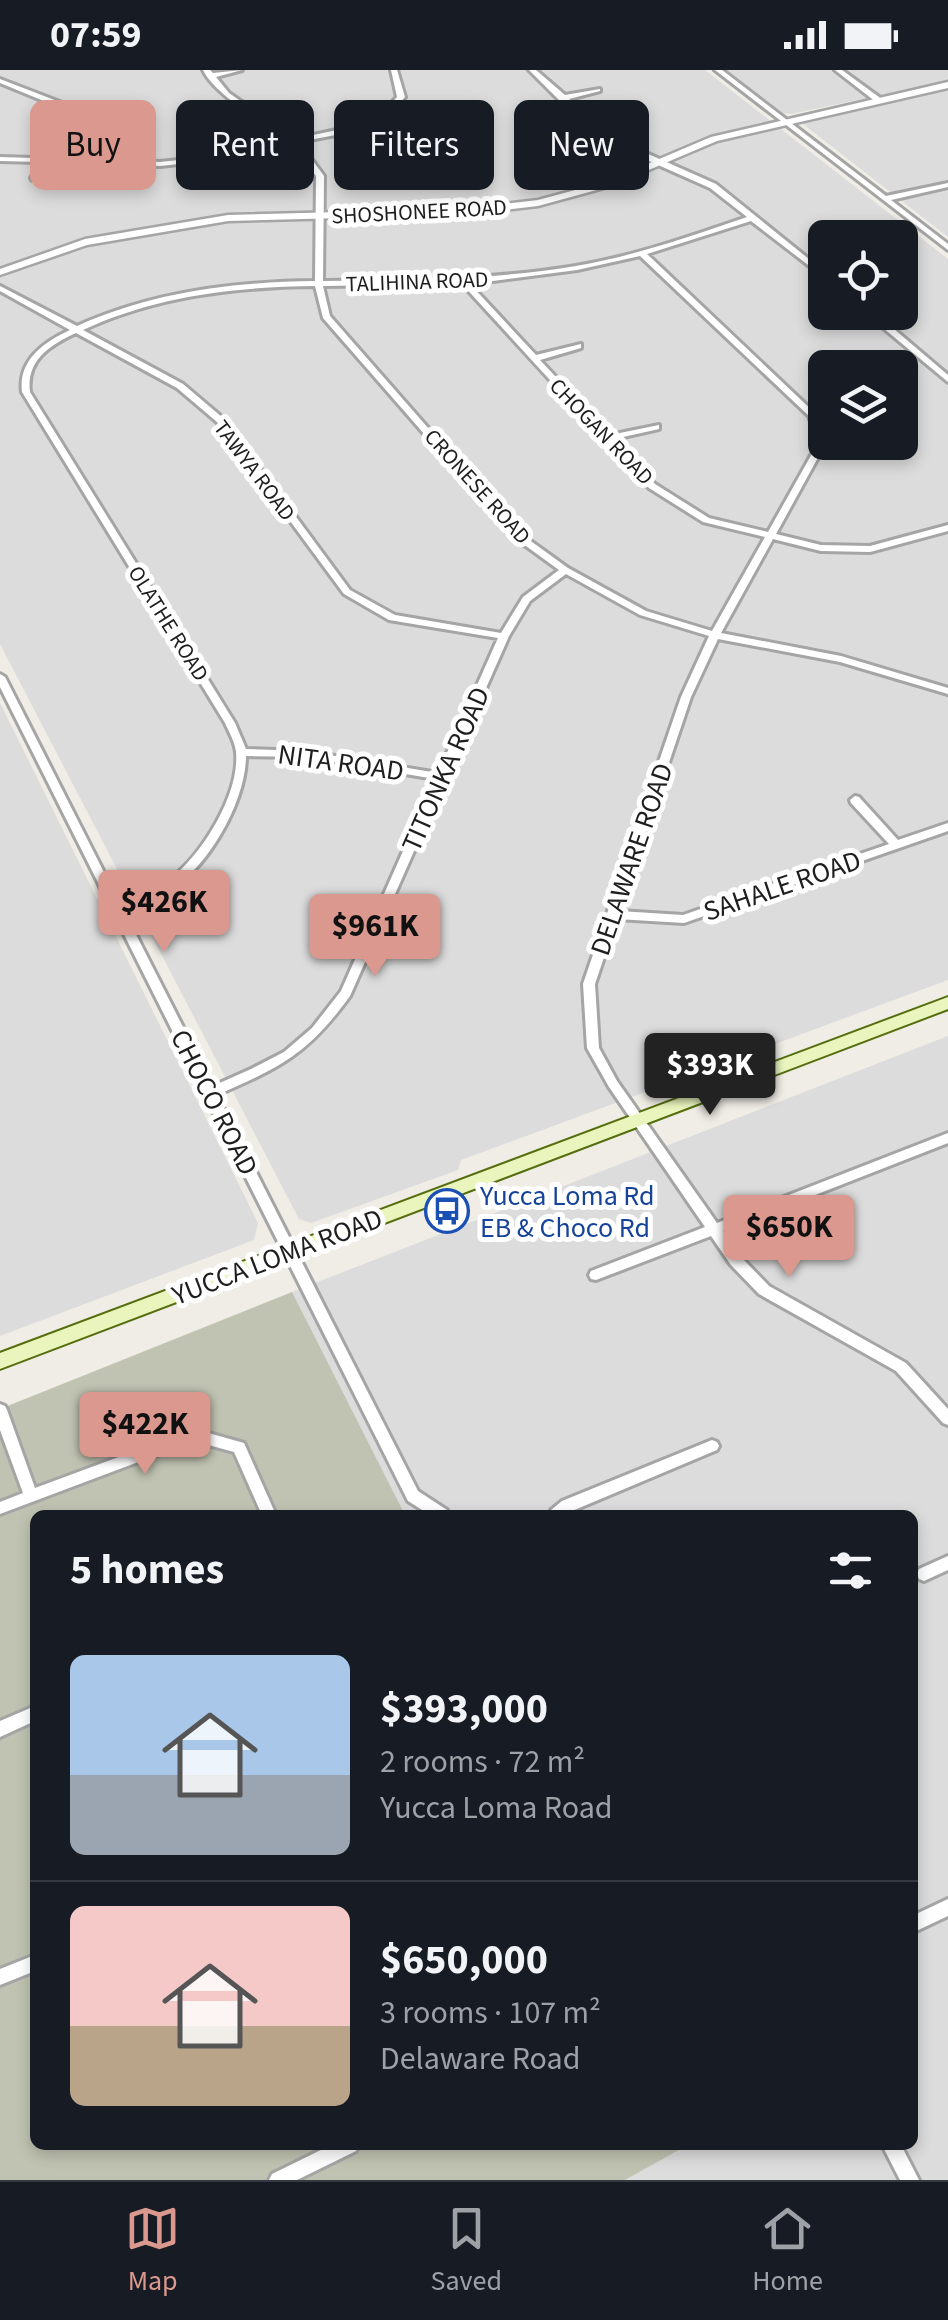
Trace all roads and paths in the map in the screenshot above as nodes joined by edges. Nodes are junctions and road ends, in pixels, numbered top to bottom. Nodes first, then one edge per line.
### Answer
1 (240, 70) edge
2 (394, 70) edge
3 (532, 70) edge
4 (718, 70) edge
5 (838, 70) edge
6 (208, 73) edge
7 (0, 81) edge
8 (948, 85) edge
9 (598, 90) dead end
10 (562, 98) junction
11 (48, 100) edge
12 (236, 100) edge
13 (400, 100) edge
14 (878, 100) junction
15 (784, 120) junction
16 (0, 159) edge
17 (30, 160) edge
18 (659, 161) junction
19 (314, 168) edge
20 (948, 185) edge
21 (885, 200) junction
22 (320, 216) junction
23 (754, 217) junction
24 (948, 248) edge
25 (644, 256) junction
26 (808, 262) edge
27 (0, 272) edge
28 (464, 282) junction
29 (319, 285) junction
30 (0, 288) edge
31 (78, 328) junction
32 (889, 330) edge
33 (578, 346) dead end
34 (533, 359) junction
35 (948, 379) edge
36 (656, 427) dead end
37 (609, 438) junction
38 (948, 528) edge
39 (770, 539) junction
40 (565, 570) junction
41 (715, 635) junction
42 (504, 636) junction
43 (0, 677) edge
44 (948, 691) edge
45 (241, 752) junction
46 (441, 778) junction
47 (856, 800) dead end
48 (948, 827) edge
49 (896, 845) junction
50 (115, 905) junction
51 (613, 915) junction
52 (948, 1003) edge
53 (211, 1092) junction
54 (638, 1120) junction
55 (948, 1138) edge
56 (714, 1229) junction
57 (290, 1251) junction
58 (596, 1275) dead end
59 (0, 1361) edge
60 (0, 1410) edge
61 (948, 1419) edge
62 (712, 1446) dead end
63 (31, 1496) junction
64 (0, 1508) edge
65 (268, 1510) edge
66 (434, 1510) edge
67 (562, 1510) edge
68 (948, 1563) edge
69 (924, 1574) dead end
70 (30, 1715) edge
71 (0, 1729) edge
72 (948, 1908) edge
73 (918, 1922) edge
74 (30, 1965) edge
75 (0, 1978) edge
76 (340, 2150) edge
77 (894, 2150) edge
78 (278, 2180) edge
79 (910, 2180) edge

1 - 6 street
2 - 13 street
3 - 10 street
4 - 15 street
5 - 14 street
6 - 12 street, CRONESE ROAD
7 - 11 street
8 - 14 street, SHOSHONEE ROAD
9 - 10 street
10 - 18 street
14 - 15 street, SHOSHONEE ROAD
15 - 18 street, SHOSHONEE ROAD
15 - 21 street
16 - 17 street
18 - 22 street, SHOSHONEE ROAD
18 - 23 street
19 - 22 street, CRONESE ROAD
20 - 21 street
21 - 24 street
22 - 27 street, SHOSHONEE ROAD
22 - 29 street, CRONESE ROAD
23 - 25 street, TALIHINA ROAD
23 - 26 street
25 - 28 street, TALIHINA ROAD
25 - 39 street, DELAWARE ROAD
28 - 29 street, TALIHINA ROAD
28 - 34 street, CHOGAN ROAD
29 - 31 street, TALIHINA ROAD
29 - 40 street, CRONESE ROAD
30 - 31 street, TAWYA ROAD
31 - 42 street, TAWYA ROAD
31 - 45 street, OLATHE ROAD
32 - 35 street
33 - 34 street
34 - 37 street, CHOGAN ROAD
36 - 37 street
37 - 39 street, CHOGAN ROAD
38 - 39 street, CHOGAN ROAD
39 - 41 street, DELAWARE ROAD
40 - 41 street, CRONESE ROAD
40 - 42 street, TITONKA ROAD
41 - 44 street, CRONESE ROAD
41 - 51 street, DELAWARE ROAD
42 - 46 street, TITONKA ROAD
43 - 50 street, CHOCO ROAD
45 - 46 street, NITA ROAD
45 - 50 street
46 - 53 street, TITONKA ROAD
47 - 49 street
48 - 49 street, SAHALE ROAD
49 - 51 street, SAHALE ROAD
50 - 53 street, CHOCO ROAD
51 - 54 street, DELAWARE ROAD
52 - 54 main road, YUCCA LOMA ROAD
53 - 57 street, CHOCO ROAD
54 - 56 street, DELAWARE ROAD
54 - 57 main road, YUCCA LOMA ROAD
55 - 56 street
56 - 58 street
56 - 61 street, DELAWARE ROAD
57 - 59 main road, YUCCA LOMA ROAD
57 - 66 street, CHOCO ROAD
60 - 63 street
62 - 67 street
63 - 64 street
63 - 65 street
68 - 69 street
70 - 71 street
72 - 73 street
74 - 75 street
76 - 78 street
77 - 79 street

